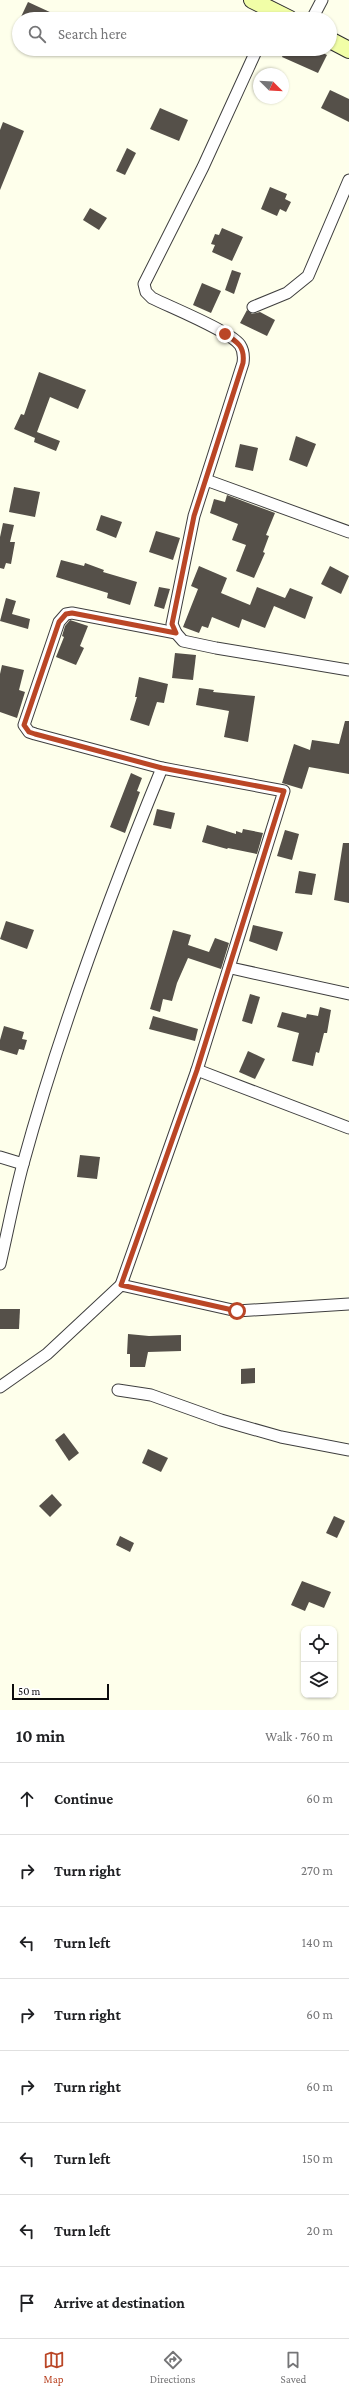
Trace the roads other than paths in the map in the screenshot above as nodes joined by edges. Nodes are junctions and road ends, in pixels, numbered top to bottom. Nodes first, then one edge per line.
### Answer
1 (252, 0) edge
2 (322, 0) edge
3 (268, 12) edge
4 (316, 12) edge
5 (337, 44) edge
6 (349, 50) edge
7 (254, 56) edge
8 (349, 180) edge
9 (253, 307) dead end
10 (206, 480) junction
11 (349, 532) edge
12 (176, 633) junction
13 (349, 670) edge
14 (162, 768) junction
15 (230, 968) junction
16 (349, 994) edge
17 (197, 1070) junction
18 (349, 1128) edge
19 (0, 1157) edge
20 (23, 1164) junction
21 (0, 1264) edge
22 (121, 1285) junction
23 (349, 1304) edge
24 (2, 1383) edge
25 (118, 1390) dead end
26 (349, 1450) edge

1 - 3 street
2 - 4 street
5 - 6 street
7 - 10 street
8 - 9 street
10 - 11 street
10 - 12 street
12 - 13 street
12 - 14 street
14 - 15 street
14 - 20 street
15 - 16 street
15 - 17 street
17 - 18 street
17 - 22 street
19 - 20 street
20 - 21 street
22 - 23 street
22 - 24 street
25 - 26 street

